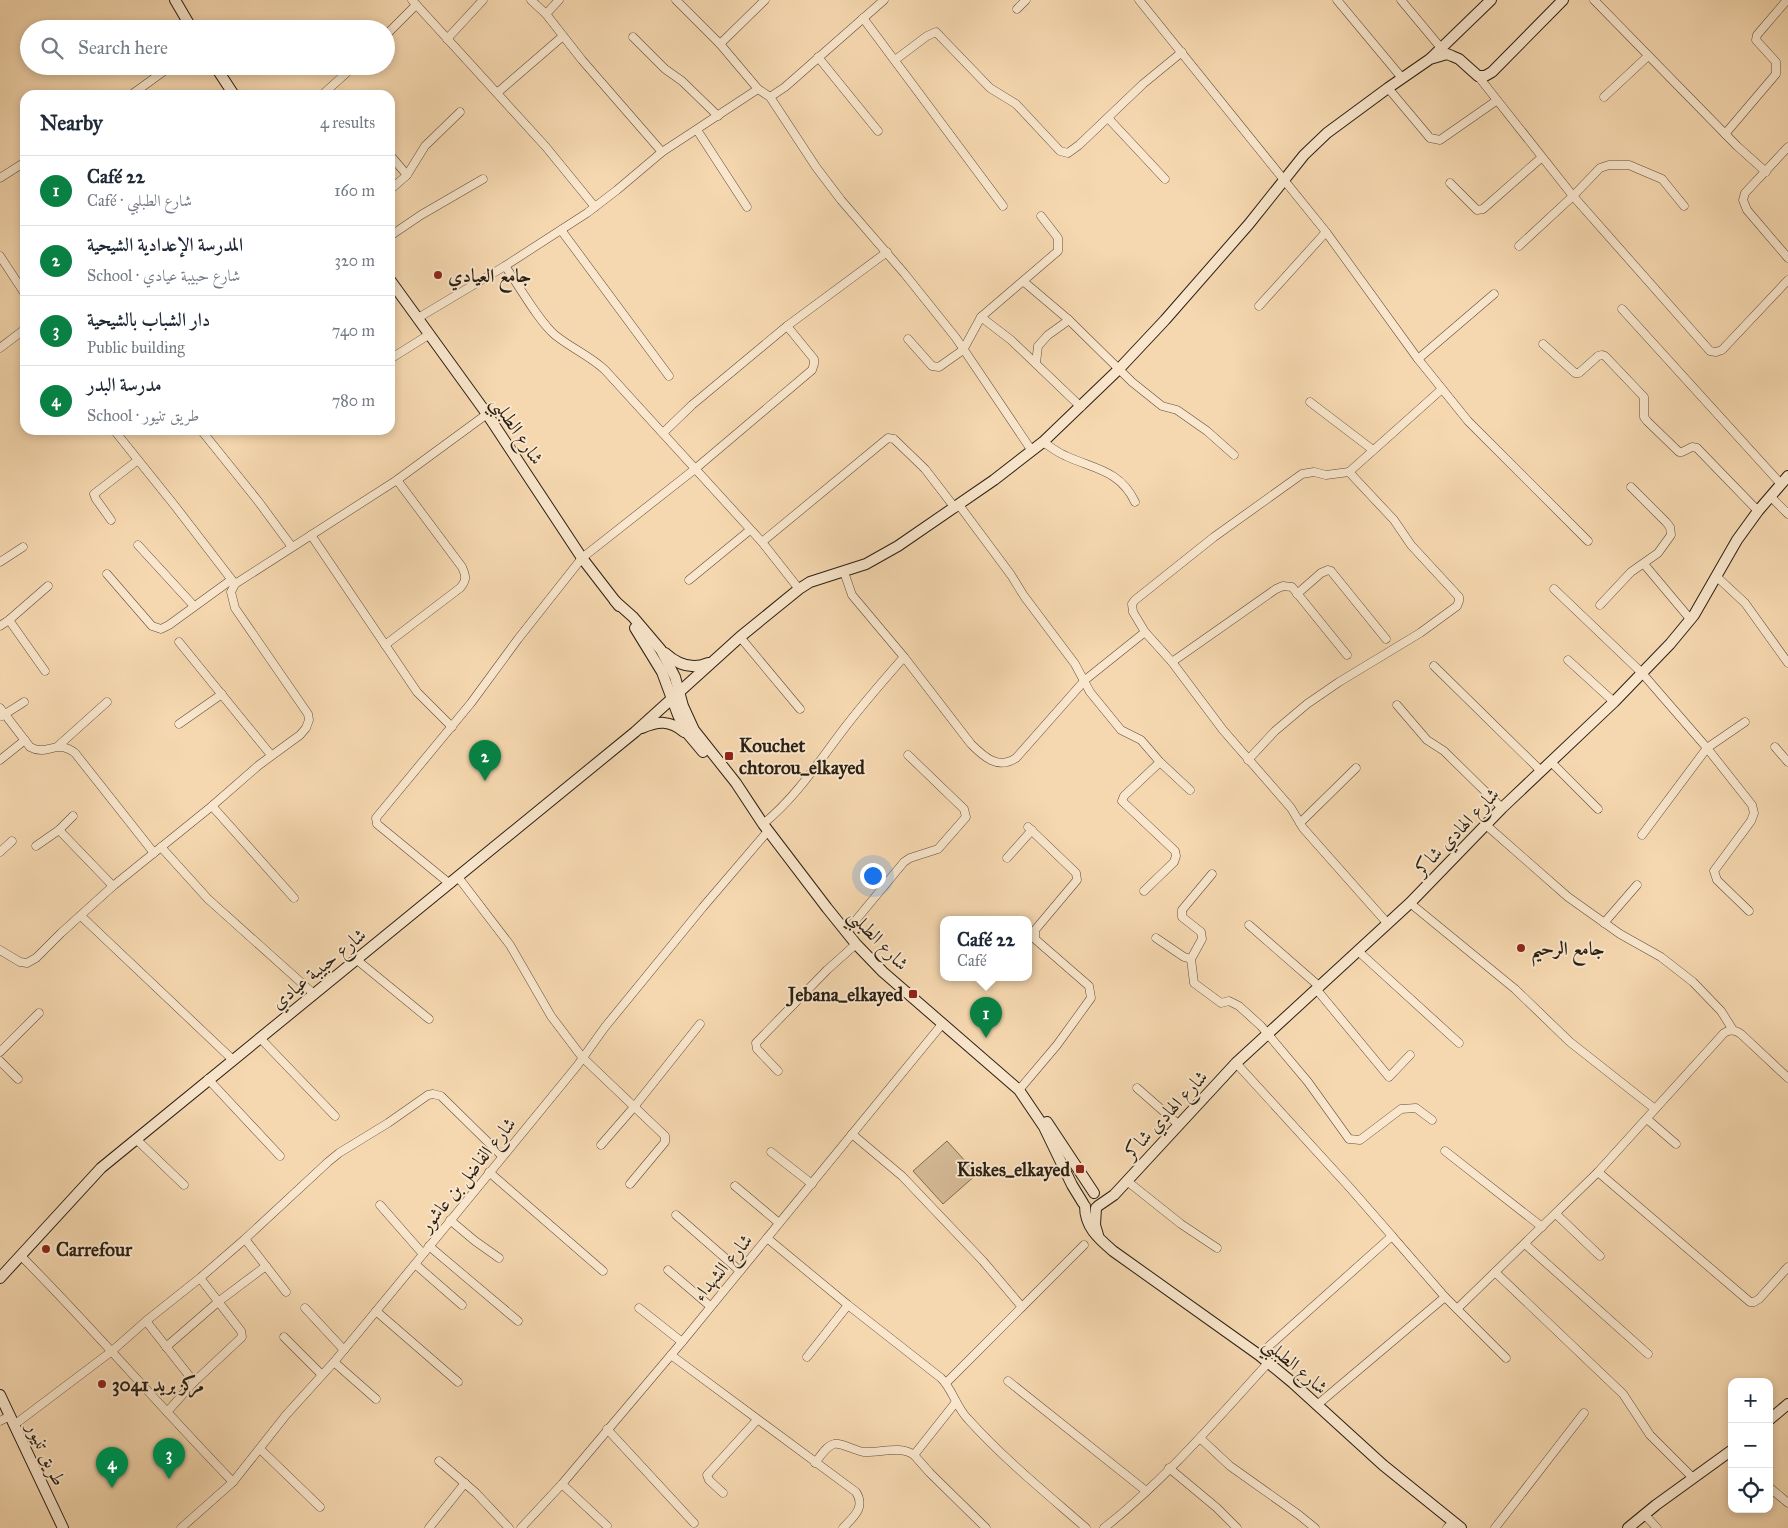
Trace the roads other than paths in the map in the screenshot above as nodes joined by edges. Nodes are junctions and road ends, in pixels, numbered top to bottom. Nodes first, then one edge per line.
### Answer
1 (175, 0) edge
2 (483, 0) edge
3 (531, 0) edge
4 (558, 0) edge
5 (676, 0) edge
6 (752, 0) edge
7 (765, 0) edge
8 (884, 0) edge
9 (1026, 0) edge
10 (1139, 0) edge
11 (1337, 0) edge
12 (1401, 0) edge
13 (1491, 0) edge
14 (1563, 0) edge
15 (1594, 0) edge
16 (1787, 0) edge
17 (414, 3) edge
18 (759, 7) junction
19 (1017, 9) dead end
20 (546, 14) junction
21 (863, 18) junction
22 (187, 20) edge
23 (395, 25) edge
24 (563, 36) junction
25 (633, 37) dead end
26 (446, 39) junction
27 (720, 44) junction
28 (1441, 48) junction
29 (1182, 52) junction
30 (1648, 56) junction
31 (818, 58) junction
32 (1430, 59) junction
33 (895, 60) junction
34 (159, 75) edge
35 (221, 75) edge
36 (344, 75) edge
37 (1478, 76) junction
38 (1402, 78) junction
39 (1388, 88) junction
40 (758, 89) junction
41 (138, 90) edge
42 (231, 90) edge
43 (328, 90) edge
44 (498, 93) junction
45 (770, 97) junction
46 (1604, 97) dead end
47 (1496, 101) junction
48 (460, 112) dead end
49 (718, 116) junction
50 (1108, 118) junction
51 (697, 130) junction
52 (878, 131) dead end
53 (1725, 134) junction
54 (1788, 147) edge
55 (662, 152) junction
56 (1541, 158) junction
57 (395, 161) edge
58 (20, 165) edge
59 (1766, 172) junction
60 (407, 175) junction
61 (0, 178) edge
62 (483, 179) dead end
63 (1165, 179) dead end
64 (1284, 179) junction
65 (1450, 183) dead end
66 (395, 186) edge
67 (1573, 196) junction
68 (1003, 206) dead end
69 (1684, 206) dead end
70 (595, 207) junction
71 (747, 207) dead end
72 (1041, 216) dead end
73 (561, 230) junction
74 (1326, 232) junction
75 (395, 233) edge
76 (1519, 246) dead end
77 (887, 252) junction
78 (0, 256) edge
79 (1788, 258) edge
80 (505, 266) junction
81 (1788, 280) edge
82 (1023, 281) junction
83 (20, 286) edge
84 (395, 287) edge
85 (1494, 294) dead end
86 (1259, 306) dead end
87 (1622, 309) dead end
88 (981, 317) junction
89 (418, 318) junction
90 (1069, 320) junction
91 (787, 326) junction
92 (20, 333) edge
93 (430, 334) junction
94 (908, 339) dead end
95 (1543, 344) dead end
96 (0, 348) edge
97 (963, 350) junction
98 (395, 356) edge
99 (1418, 359) junction
100 (1036, 363) junction
101 (1119, 369) junction
102 (669, 376) dead end
103 (1442, 389) junction
104 (1310, 402) dead end
105 (1081, 407) junction
106 (487, 414) junction
107 (663, 433) junction
108 (118, 435) edge
109 (205, 435) edge
110 (1043, 442) junction
111 (1373, 450) junction
112 (1032, 451) junction
113 (1234, 454) dead end
114 (138, 460) junction
115 (695, 469) junction
116 (1348, 472) junction
117 (397, 480) junction
118 (1785, 480) edge
119 (1631, 487) dead end
120 (1771, 497) junction
121 (1135, 502) dead end
122 (957, 506) junction
123 (1758, 511) junction
124 (1788, 514) edge
125 (111, 520) dead end
126 (750, 530) junction
127 (310, 535) junction
128 (1588, 541) dead end
129 (762, 542) junction
130 (138, 545) dead end
131 (24, 547) dead end
132 (292, 547) junction
133 (582, 558) junction
134 (0, 562) edge
135 (1644, 564) junction
136 (844, 572) junction
137 (107, 574) dead end
138 (1716, 577) junction
139 (689, 580) dead end
140 (233, 582) junction
141 (48, 586) dead end
142 (799, 589) junction
143 (1554, 589) dead end
144 (1297, 594) junction
145 (615, 601) junction
146 (1600, 604) dead end
147 (194, 606) junction
148 (9, 620) junction
149 (1691, 620) junction
150 (0, 626) edge
151 (1145, 632) junction
152 (740, 637) junction
153 (1386, 639) dead end
154 (179, 642) dead end
155 (385, 646) junction
156 (661, 650) junction
157 (1347, 655) dead end
158 (904, 657) junction
159 (716, 658) junction
160 (1568, 660) dead end
161 (1172, 662) junction
162 (1788, 663) edge
163 (1434, 666) dead end
164 (45, 671) dead end
165 (1642, 673) junction
166 (1085, 680) junction
167 (222, 694) junction
168 (675, 695) junction
169 (24, 702) dead end
170 (107, 702) dead end
171 (1614, 702) junction
172 (1397, 705) dead end
173 (800, 709) dead end
174 (1, 713) edge
175 (1745, 722) dead end
176 (179, 724) dead end
177 (452, 727) junction
178 (635, 732) junction
179 (690, 737) junction
180 (25, 740) junction
181 (58, 746) junction
182 (1775, 747) dead end
183 (1707, 748) junction
184 (272, 755) junction
185 (908, 755) dead end
186 (0, 760) edge
187 (1248, 760) junction
188 (1160, 762) junction
189 (1551, 762) junction
190 (1788, 762) edge
191 (1356, 768) dead end
192 (1541, 771) junction
193 (1190, 790) dead end
194 (212, 806) junction
195 (751, 808) junction
196 (1502, 808) junction
197 (1598, 808) dead end
198 (73, 816) dead end
199 (1300, 823) junction
200 (1486, 825) junction
201 (765, 827) junction
202 (59, 830) junction
203 (1642, 835) dead end
204 (12, 840) dead end
205 (36, 846) dead end
206 (161, 847) junction
207 (0, 852) edge
208 (154, 853) junction
209 (1007, 858) dead end
210 (1212, 874) dead end
211 (458, 877) junction
212 (450, 884) junction
213 (113, 886) junction
214 (1638, 886) dead end
215 (1144, 891) dead end
216 (294, 898) dead end
217 (1410, 903) junction
218 (1749, 911) dead end
219 (81, 916) junction
220 (1604, 923) junction
221 (1388, 924) junction
222 (1249, 925) dead end
223 (846, 932) junction
224 (1156, 938) dead end
225 (856, 944) junction
226 (1, 950) edge
227 (1358, 951) junction
228 (1191, 959) junction
229 (357, 960) junction
230 (1318, 988) junction
231 (314, 994) junction
232 (39, 1013) dead end
233 (430, 1019) dead end
234 (942, 1023) junction
235 (700, 1024) dead end
236 (1734, 1030) junction
237 (1268, 1035) junction
238 (260, 1038) junction
239 (1459, 1043) dead end
240 (0, 1052) edge
241 (1410, 1055) dead end
242 (582, 1057) junction
243 (232, 1060) junction
244 (0, 1061) edge
245 (1236, 1063) junction
246 (778, 1071) dead end
247 (1788, 1078) edge
248 (18, 1079) dead end
249 (208, 1080) junction
250 (1137, 1088) dead end
251 (1021, 1093) junction
252 (634, 1107) junction
253 (1655, 1109) junction
254 (335, 1116) dead end
255 (1647, 1119) junction
256 (1432, 1120) dead end
257 (1178, 1124) junction
258 (852, 1134) junction
259 (136, 1139) junction
260 (1676, 1144) dead end
261 (601, 1146) dead end
262 (1445, 1151) dead end
263 (772, 1152) dead end
264 (280, 1156) dead end
265 (502, 1156) junction
266 (489, 1172) junction
267 (1598, 1172) junction
268 (630, 1184) dead end
269 (812, 1184) junction
270 (1124, 1184) junction
271 (184, 1186) dead end
272 (735, 1186) dead end
273 (1095, 1194) junction
274 (380, 1204) dead end
275 (1084, 1204) junction
276 (1097, 1207) junction
277 (676, 1214) dead end
278 (1556, 1214) junction
279 (450, 1220) junction
280 (779, 1223) junction
281 (1542, 1227) junction
282 (1392, 1236) junction
283 (767, 1238) junction
284 (245, 1239) junction
285 (1100, 1240) junction
286 (1525, 1244) junction
287 (1084, 1245) dead end
288 (429, 1246) junction
289 (1217, 1248) dead end
290 (423, 1254) junction
291 (21, 1256) junction
292 (1600, 1256) dead end
293 (499, 1258) dead end
294 (415, 1264) junction
295 (266, 1266) junction
296 (1788, 1267) edge
297 (668, 1270) dead end
298 (603, 1271) dead end
299 (740, 1271) junction
300 (1495, 1272) junction
301 (0, 1278) edge
302 (200, 1278) junction
303 (286, 1292) dead end
304 (1445, 1297) junction
305 (218, 1302) junction
306 (462, 1304) dead end
307 (848, 1305) junction
308 (710, 1306) junction
309 (1022, 1307) junction
310 (305, 1308) dead end
311 (639, 1308) dead end
312 (1457, 1309) junction
313 (376, 1311) junction
314 (146, 1321) junction
315 (518, 1321) dead end
316 (284, 1337) dead end
317 (682, 1342) junction
318 (166, 1347) junction
319 (344, 1350) junction
320 (112, 1351) junction
321 (1648, 1354) dead end
322 (671, 1355) junction
323 (1259, 1355) junction
324 (807, 1358) dead end
325 (1506, 1358) dead end
326 (334, 1362) junction
327 (1268, 1363) junction
328 (322, 1375) junction
329 (1008, 1381) dead end
330 (194, 1382) junction
331 (458, 1382) dead end
332 (946, 1383) junction
333 (0, 1395) edge
334 (376, 1399) dead end
335 (956, 1402) junction
336 (1788, 1404) edge
337 (1317, 1405) junction
338 (167, 1412) junction
339 (1584, 1413) dead end
340 (1773, 1417) edge
341 (12, 1420) junction
342 (758, 1420) junction
343 (0, 1421) edge
344 (607, 1429) junction
345 (1200, 1438) junction
346 (260, 1449) junction
347 (1728, 1453) edge
348 (914, 1455) junction
349 (439, 1460) dead end
350 (815, 1463) junction
351 (1170, 1468) junction
352 (1693, 1478) junction
353 (233, 1482) junction
354 (465, 1483) junction
355 (562, 1484) junction
356 (1773, 1490) edge
357 (1146, 1491) junction
358 (723, 1493) dead end
359 (1788, 1503) edge
360 (320, 1507) dead end
361 (1644, 1514) junction
362 (694, 1523) dead end
363 (607, 1526) dead end
364 (1454, 1526) edge
365 (63, 1528) edge
366 (180, 1528) edge
367 (429, 1528) edge
368 (509, 1528) edge
369 (521, 1528) edge
370 (843, 1528) edge
371 (986, 1528) edge
372 (1086, 1528) edge
373 (1104, 1528) edge
374 (1237, 1528) edge
375 (1315, 1528) edge
376 (1495, 1528) edge
377 (1628, 1528) edge
378 (1657, 1528) edge

1 - 22 street
2 - 26 street
3 - 20 street
4 - 20 street
5 - 27 street
6 - 18 street
7 - 18 street
8 - 21 street
9 - 19 street
10 - 29 street
11 - 38 street
12 - 28 street
13 - 28 street, شارع حبيبة عيادي
14 - 37 street
15 - 30 street
16 - 53 street
17 - 23 street
17 - 26 street
18 - 27 street
20 - 24 street
21 - 31 street
21 - 33 street
24 - 44 street
24 - 55 street
25 - 49 street
26 - 44 street
27 - 40 street
28 - 32 street, شارع حبيبة عيادي
29 - 50 street
29 - 64 street
30 - 46 street
30 - 53 street
31 - 45 street
31 - 52 street
32 - 37 street
32 - 38 street, شارع حبيبة عيادي
33 - 50 street
33 - 68 street
34 - 41 street
35 - 42 street
36 - 43 street
37 - 47 street
38 - 39 street, شارع حبيبة عيادي
39 - 47 street
39 - 64 street, شارع حبيبة عيادي
40 - 45 street
40 - 49 street
44 - 70 street
45 - 77 street
47 - 56 street
48 - 60 street
49 - 51 street
50 - 63 street
51 - 55 street
51 - 71 street
53 - 59 street
54 - 59 street
55 - 70 street
56 - 65 street
56 - 67 street
57 - 60 street
58 - 61 street
59 - 79 street
60 - 66 street
62 - 75 street
64 - 74 street
64 - 101 street, شارع حبيبة عيادي
67 - 69 street
67 - 76 street
67 - 81 street
70 - 73 street
72 - 82 street
73 - 80 street
73 - 102 street
74 - 86 street
74 - 99 street
77 - 91 street
77 - 97 street
78 - 83 street
80 - 89 street
80 - 107 street
82 - 88 street
82 - 90 street
84 - 89 street, شارع الطبلبي
85 - 99 street
87 - 118 street
88 - 97 street
88 - 100 street
89 - 93 street, شارع الطبلبي
90 - 100 street
90 - 101 street
91 - 107 street
91 - 115 street
92 - 96 street
93 - 98 street
93 - 106 street, شارع الطبلبي
94 - 97 street
95 - 123 street
97 - 112 street
99 - 103 street
100 - 105 street
101 - 105 street, شارع حبيبة عيادي
101 - 113 street
103 - 111 street
103 - 128 street
104 - 111 street
105 - 110 street, شارع حبيبة عيادي
106 - 117 street
106 - 133 street, شارع الطبلبي
107 - 115 street
108 - 114 street
109 - 132 street
110 - 112 street, شارع حبيبة عيادي
110 - 121 street
111 - 116 street
112 - 122 street, شارع حبيبة عيادي
114 - 125 street
114 - 140 street
115 - 126 street
115 - 133 street
116 - 151 street
116 - 187 street
117 - 127 street
117 - 155 street
118 - 120 street, شارع الهادي شاكر
119 - 135 street
120 - 123 street, شارع الهادي شاكر
120 - 124 street
122 - 129 street
122 - 136 street, شارع حبيبة عيادي
122 - 166 street
123 - 138 street, شارع الهادي شاكر
126 - 129 street
126 - 139 street
127 - 132 street
127 - 155 street
129 - 142 street
130 - 147 street
131 - 134 street
132 - 140 street
133 - 145 street, شارع الطبلبي
133 - 177 street
135 - 146 street
135 - 149 street
136 - 142 street, شارع حبيبة عيادي
136 - 158 street
137 - 147 street
138 - 149 street, شارع الهادي شاكر
138 - 162 street
140 - 147 street
140 - 184 street
141 - 148 street
142 - 152 street, شارع حبيبة عيادي
143 - 165 street
144 - 153 street
144 - 157 street
144 - 161 street
145 - 156 street, شارع الطبلبي
145 - 168 street, شارع الطبلبي
148 - 150 street
148 - 164 street
149 - 165 street, شارع الهادي شاكر
151 - 161 street
151 - 166 street
152 - 159 street, شارع حبيبة عيادي
152 - 173 street
154 - 167 street
155 - 177 street
156 - 159 street
156 - 168 street, شارع الطبلبي
158 - 166 street
158 - 201 street, شارع الفاضل بن عاشور
159 - 168 street, شارع حبيبة عيادي
160 - 171 street
161 - 187 street
163 - 192 street
165 - 171 street, شارع الهادي شاكر
165 - 183 street
166 - 188 street
167 - 176 street
167 - 184 street
168 - 178 street, شارع حبيبة عيادي
168 - 179 street, شارع الطبلبي
168 - 195 street, شارع الطبلبي
169 - 174 street
170 - 181 street
171 - 189 street, شارع الهادي شاكر
172 - 196 street
174 - 180 street
175 - 183 street
177 - 212 street
178 - 179 street
178 - 211 street, شارع حبيبة عيادي
179 - 195 street, شارع الطبلبي
180 - 181 street
180 - 186 street
181 - 208 street
182 - 190 street
183 - 203 street
183 - 218 street
184 - 194 street
185 - 223 street
187 - 199 street
188 - 193 street
188 - 215 street
189 - 192 street, شارع الهادي شاكر
189 - 197 street
191 - 199 street
192 - 196 street, شارع الهادي شاكر
194 - 206 street
194 - 216 street
195 - 201 street, شارع الطبلبي
196 - 200 street, شارع الهادي شاكر
198 - 202 street
199 - 221 street
200 - 217 street, شارع الهادي شاكر
200 - 220 street
201 - 223 street, شارع الطبلبي
201 - 242 street, شارع الفاضل بن عاشور
202 - 205 street
202 - 213 street
204 - 207 street
206 - 208 street
206 - 231 street
208 - 213 street
209 - 251 street
210 - 228 street
211 - 212 street, شارع حبيبة عيادي
211 - 242 street
212 - 229 street, شارع حبيبة عيادي
213 - 219 street
214 - 220 street
217 - 221 street, شارع الهادي شاكر
217 - 253 street
219 - 226 street
219 - 243 street
220 - 236 street
221 - 227 street, شارع الهادي شاكر
222 - 230 street
223 - 225 street, شارع الطبلبي
224 - 228 street
225 - 234 street, شارع الطبلبي
225 - 246 street
227 - 230 street, شارع الهادي شاكر
227 - 239 street
228 - 237 street
229 - 231 street, شارع حبيبة عيادي
229 - 233 street
230 - 237 street, شارع الهادي شاكر
230 - 241 street
231 - 238 street, شارع حبيبة عيادي
232 - 240 street
234 - 251 street, شارع الطبلبي
234 - 258 street, شارع الشهداء
235 - 252 street
236 - 247 street
236 - 253 street
237 - 245 street, شارع الهادي شاكر
237 - 256 street
238 - 243 street, شارع حبيبة عيادي
238 - 254 street
242 - 252 street
242 - 265 street, شارع الفاضل بن عاشور
243 - 249 street, شارع حبيبة عيادي
244 - 248 street
245 - 257 street, شارع الهادي شاكر
245 - 282 street
249 - 259 street, شارع حبيبة عيادي
249 - 264 street
250 - 257 street
251 - 273 street, شارع الطبلبي
251 - 275 street, شارع الطبلبي
252 - 261 street
252 - 268 street
253 - 255 street
255 - 260 street
255 - 267 street
257 - 270 street, شارع الهادي شاكر
258 - 269 street, شارع الشهداء
258 - 309 street
259 - 271 street
259 - 291 street, شارع حبيبة عيادي
262 - 281 street
263 - 269 street
265 - 266 street, شارع الفاضل بن عاشور
265 - 284 street
266 - 279 street, شارع الفاضل بن عاشور
266 - 298 street
267 - 278 street
267 - 296 street
269 - 280 street, شارع الشهداء
270 - 273 street
270 - 276 street, شارع الهادي شاكر
270 - 289 street
272 - 280 street
273 - 275 street
273 - 276 street
274 - 290 street
275 - 276 street
275 - 285 street, شارع الطبلبي
276 - 285 street
277 - 299 street
278 - 281 street
278 - 292 street
279 - 288 street, شارع الفاضل بن عاشور
279 - 293 street
280 - 283 street, شارع الشهداء
281 - 286 street
282 - 304 street
282 - 323 street
283 - 299 street, شارع الشهداء
283 - 307 street
284 - 295 street
284 - 302 street
285 - 323 street, شارع الطبلبي
286 - 300 street
286 - 321 street
287 - 309 street
288 - 290 street, شارع الفاضل بن عاشور
288 - 315 street
290 - 294 street, شارع الفاضل بن عاشور
291 - 301 street, شارع حبيبة عيادي
291 - 320 street
294 - 306 street
294 - 313 street, شارع الفاضل بن عاشور
295 - 303 street
295 - 305 street
297 - 308 street
299 - 308 street, شارع الشهداء
300 - 312 street
300 - 352 street
302 - 305 street
302 - 314 street
304 - 312 street
304 - 337 street
305 - 318 street
305 - 330 street
307 - 324 street
307 - 332 street
308 - 317 street, شارع الشهداء
309 - 332 street
310 - 319 street
311 - 317 street
312 - 325 street
313 - 319 street, شارع الفاضل بن عاشور
313 - 331 street
314 - 318 street
314 - 320 street
316 - 328 street
317 - 322 street, شارع الشهداء
318 - 330 street
319 - 326 street, شارع الفاضل بن عاشور
320 - 338 street
320 - 341 street
322 - 342 street
322 - 344 street, شارع الشهداء
323 - 327 street, شارع الطبلبي
326 - 328 street, شارع الفاضل بن عاشور
326 - 334 street
327 - 337 street, شارع الطبلبي
327 - 345 street
328 - 346 street, شارع الفاضل بن عاشور
329 - 357 street
330 - 338 street
332 - 335 street
333 - 341 street, طريق تنيور
335 - 348 street
335 - 372 street
336 - 340 street
337 - 364 street, شارع الطبلبي
338 - 353 street
339 - 376 street
341 - 343 street
341 - 365 street, طريق تنيور
342 - 350 street
342 - 358 street
344 - 355 street, شارع الشهداء
344 - 362 street
345 - 351 street
345 - 375 street
346 - 353 street, شارع الفاضل بن عاشور
346 - 360 street
347 - 352 street
348 - 350 street
348 - 371 street
349 - 354 street
350 - 370 street
351 - 357 street
351 - 374 street
352 - 361 street
353 - 366 street, شارع الفاضل بن عاشور
354 - 367 street
354 - 368 street
355 - 363 street
355 - 369 street, شارع الشهداء
356 - 359 street
357 - 373 street
361 - 377 street
361 - 378 street

